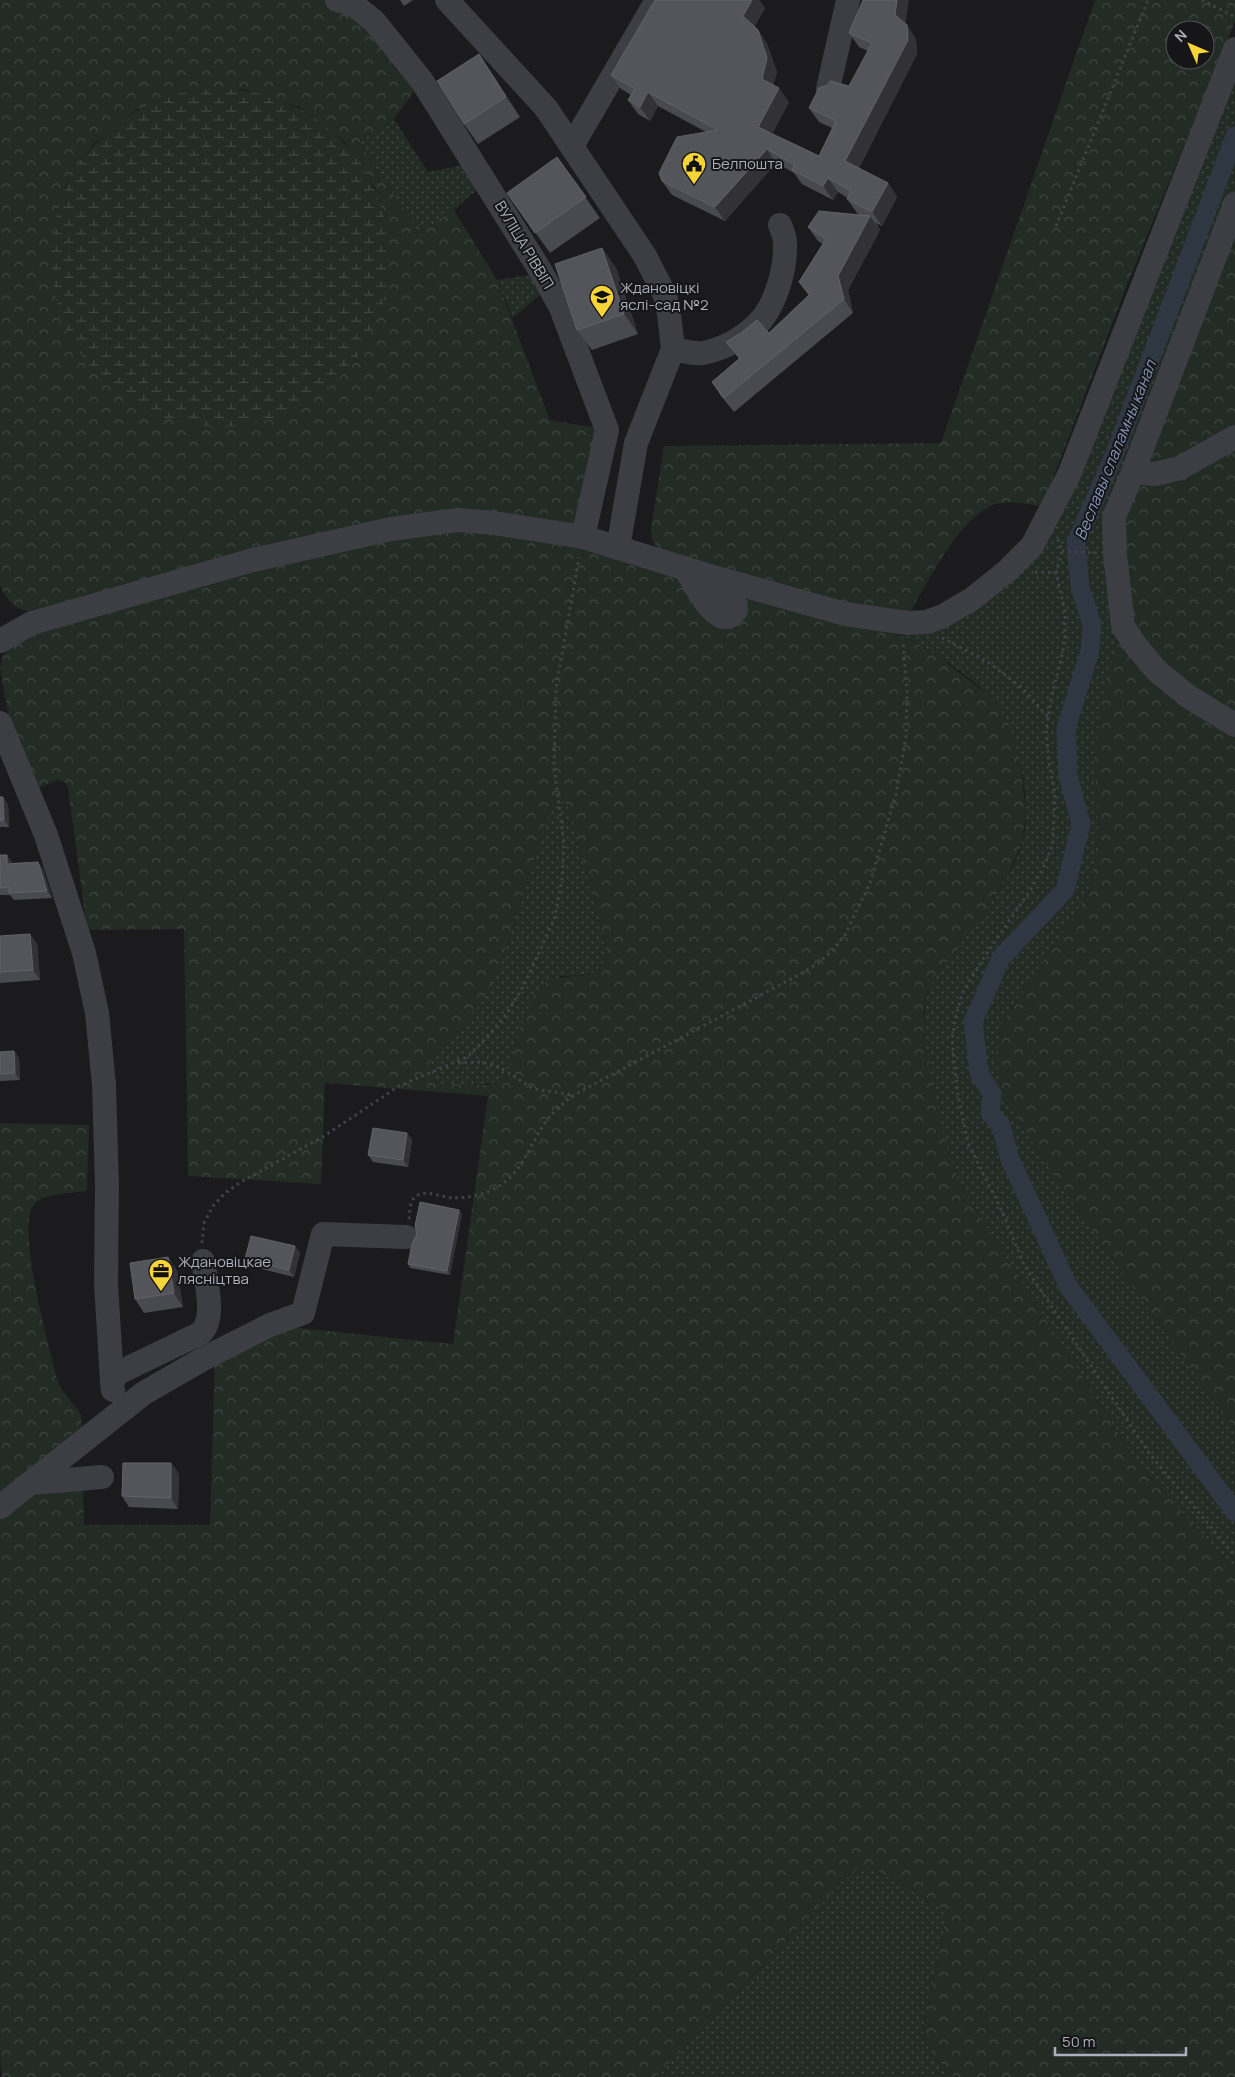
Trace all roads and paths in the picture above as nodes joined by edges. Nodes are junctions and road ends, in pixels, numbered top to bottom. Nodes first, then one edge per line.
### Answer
1 (337, 0) edge
2 (447, 0) edge
3 (657, 0) edge
4 (848, 0) edge
5 (1148, 0) edge
6 (1202, 0) edge
7 (1235, 17) edge
8 (1235, 49) edge
9 (828, 89) edge
10 (572, 146) junction
11 (1235, 204) edge
12 (780, 225) dead end
13 (1056, 226) dead end
14 (672, 349) junction
15 (1235, 437) edge
16 (1133, 472) junction
17 (583, 537) junction
18 (618, 548) junction
19 (1062, 551) dead end
20 (1102, 553) dead end
21 (1007, 571) junction
22 (907, 623) junction
23 (940, 637) dead end
24 (0, 641) edge
25 (1048, 718) junction
26 (0, 723) edge
27 (1235, 725) edge
28 (446, 1067) junction
29 (574, 1095) junction
30 (406, 1238) joint
31 (203, 1261) joint
32 (112, 1382) junction
33 (123, 1410) junction
34 (102, 1476) dead end
35 (31, 1483) junction
36 (0, 1507) edge
37 (1235, 1556) edge

1 - 17 street, ВУЛІЦА РІВВІП
2 - 10 street
3 - 10 street
4 - 9 street
5 - 13 path
6 - 7 path
8 - 21 street
10 - 14 street
11 - 16 street
12 - 14 street
14 - 18 street
15 - 16 street
16 - 27 street
17 - 18 street
17 - 24 street
17 - 28 path
18 - 22 street
19 - 20 path
21 - 22 street
21 - 25 path
22 - 29 path
23 - 25 path
25 - 37 path
26 - 32 street
28 - 29 path
28 - 31 path
29 - 30 path
30 - 33 street
31 - 32 street
32 - 33 street
33 - 35 street
34 - 35 street
35 - 36 street

